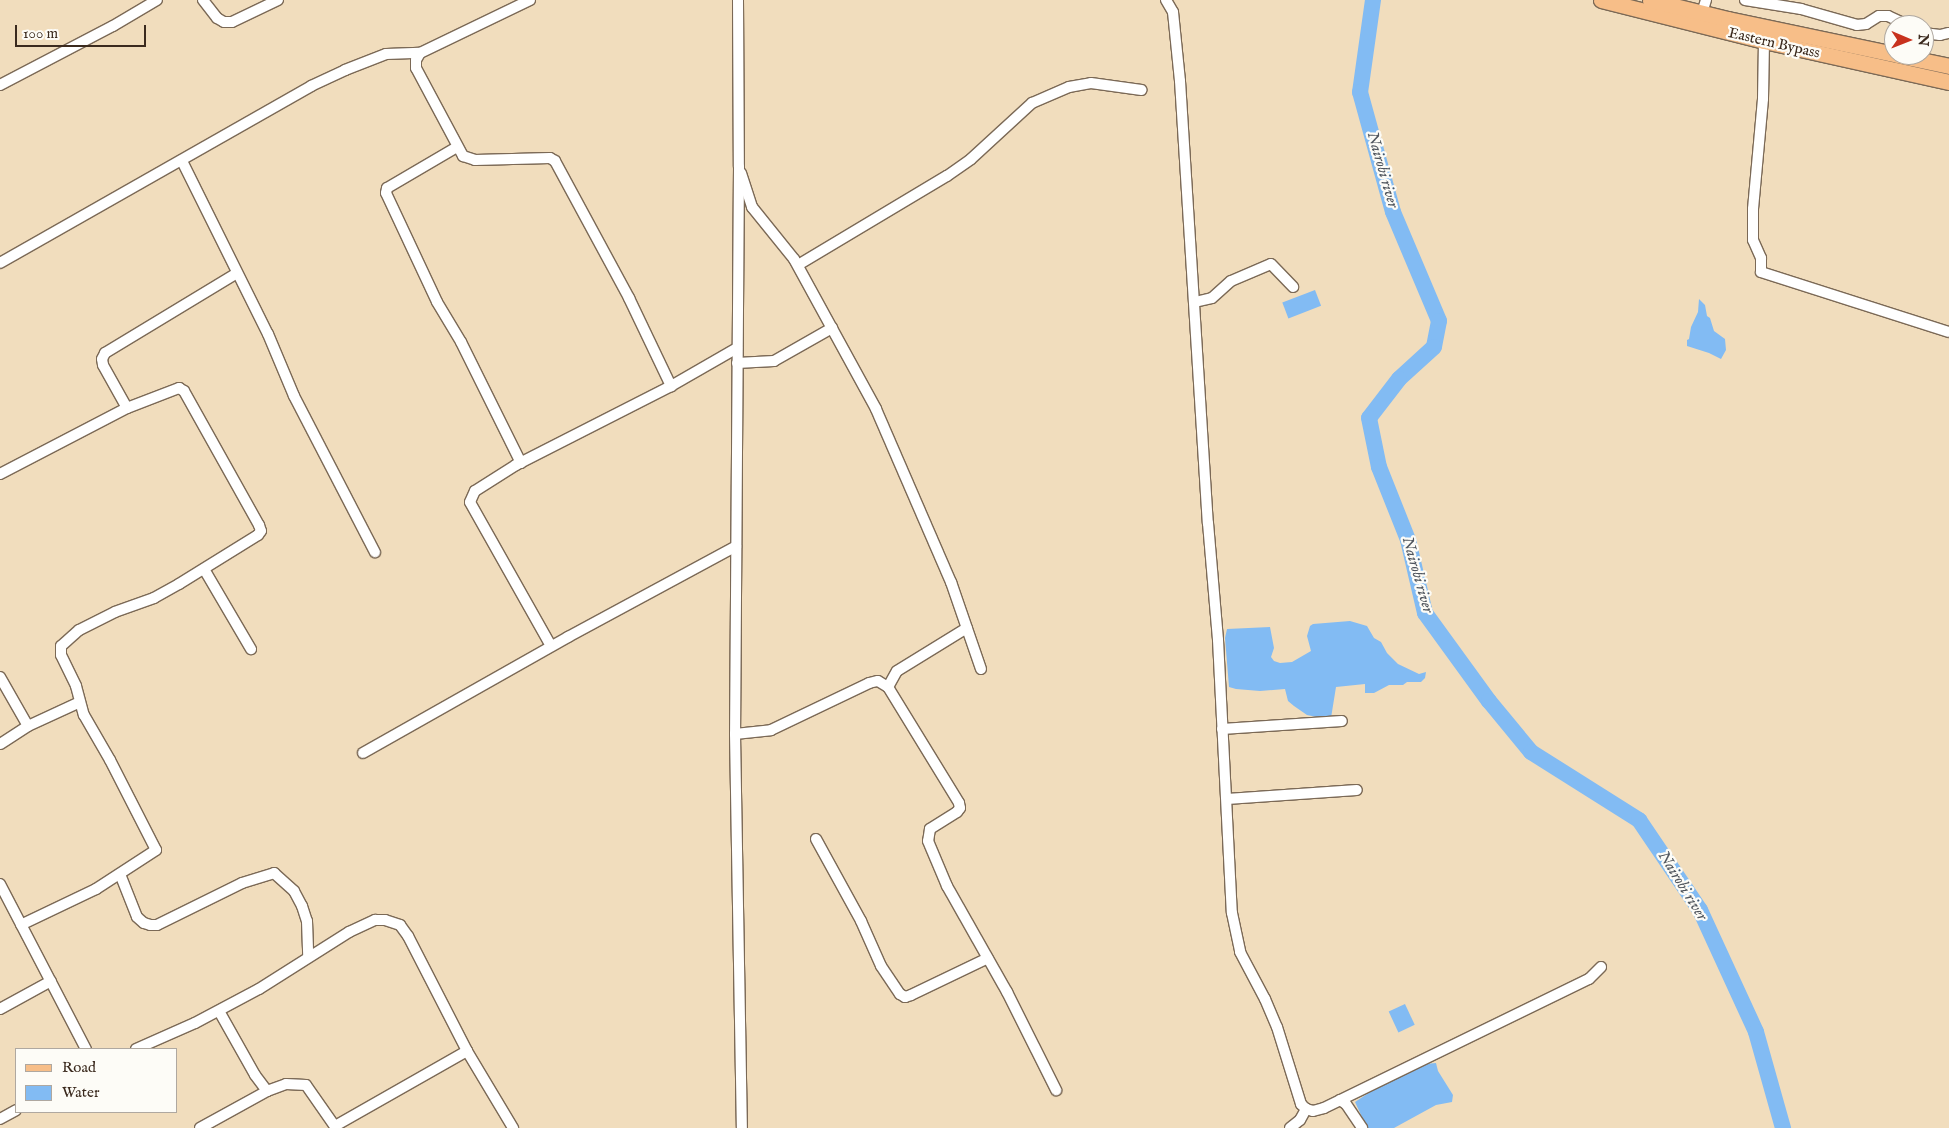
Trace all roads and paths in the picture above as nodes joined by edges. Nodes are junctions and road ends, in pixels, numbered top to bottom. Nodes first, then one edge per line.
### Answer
1 (157, 0) edge
2 (203, 0) edge
3 (278, 0) edge
4 (530, 0) edge
5 (738, 0) edge
6 (1166, 0) edge
7 (1601, 0) edge
8 (1650, 0) edge
9 (1745, 0) edge
10 (1704, 6) edge
11 (1884, 16) edge
12 (1949, 33) edge
13 (1934, 35) edge
14 (1764, 41) junction
15 (1884, 52) edge
16 (420, 53) junction
17 (1934, 63) edge
18 (1949, 66) edge
19 (1949, 82) edge
20 (0, 86) edge
21 (1142, 90) dead end
22 (457, 147) junction
23 (182, 161) junction
24 (739, 167) junction
25 (0, 263) edge
26 (798, 265) junction
27 (237, 273) junction
28 (1292, 287) dead end
29 (1195, 302) junction
30 (832, 328) junction
31 (1949, 332) edge
32 (737, 348) junction
33 (737, 363) junction
34 (671, 386) junction
35 (127, 408) junction
36 (521, 463) junction
37 (0, 474) edge
38 (736, 546) junction
39 (374, 552) dead end
40 (204, 569) junction
41 (967, 628) junction
42 (551, 646) junction
43 (251, 649) dead end
44 (981, 669) dead end
45 (0, 677) edge
46 (888, 686) junction
47 (80, 702) junction
48 (1342, 721) dead end
49 (28, 726) junction
50 (1222, 729) junction
51 (735, 734) junction
52 (0, 744) edge
53 (364, 753) dead end
54 (1356, 790) dead end
55 (1226, 799) junction
56 (816, 839) dead end
57 (120, 874) junction
58 (0, 884) edge
59 (22, 925) junction
60 (308, 957) junction
61 (988, 958) junction
62 (1601, 967) dead end
63 (51, 981) junction
64 (0, 1010) edge
65 (219, 1011) junction
66 (85, 1048) edge
67 (138, 1048) edge
68 (467, 1051) junction
69 (1056, 1090) dead end
70 (267, 1091) junction
71 (1340, 1100) junction
72 (1306, 1109) junction
73 (15, 1111) edge
74 (0, 1119) edge
75 (335, 1127) edge
76 (200, 1128) edge
77 (513, 1128) edge
78 (742, 1128) edge
79 (1290, 1128) edge
80 (1362, 1128) edge

1 - 20 street
2 - 3 street
4 - 16 street
5 - 24 street
6 - 29 street
7 - 14 main road, Eastern Bypass
8 - 10 main road, Eastern Bypass
9 - 11 street
10 - 15 main road, Eastern Bypass
12 - 13 street
14 - 19 main road, Eastern Bypass
14 - 31 street
16 - 22 street
16 - 23 street
17 - 18 main road, Eastern Bypass
21 - 26 street
22 - 34 street
22 - 36 street
23 - 25 street
23 - 27 street
24 - 26 street
24 - 32 street
26 - 30 street
27 - 35 street
27 - 39 street
28 - 29 street
29 - 50 street
30 - 33 street
30 - 41 street
32 - 33 street
32 - 34 street
33 - 38 street
34 - 36 street
35 - 37 street
35 - 40 street
36 - 42 street
38 - 42 street
38 - 51 street
40 - 43 street
40 - 47 street
41 - 44 street
41 - 46 street
42 - 53 street
45 - 49 street
46 - 51 street
46 - 61 street
47 - 49 street
47 - 57 street
48 - 50 street
49 - 52 street
50 - 55 street
51 - 78 street
54 - 55 street
55 - 72 street
56 - 61 street
57 - 59 street
57 - 60 street
58 - 59 street
59 - 63 street
60 - 65 street
60 - 68 street
61 - 69 street
62 - 71 street
63 - 64 street
63 - 66 street
65 - 67 street
65 - 70 street
68 - 75 street
68 - 77 street
70 - 75 street
70 - 76 street
71 - 72 street
71 - 80 street
72 - 79 street
73 - 74 street

